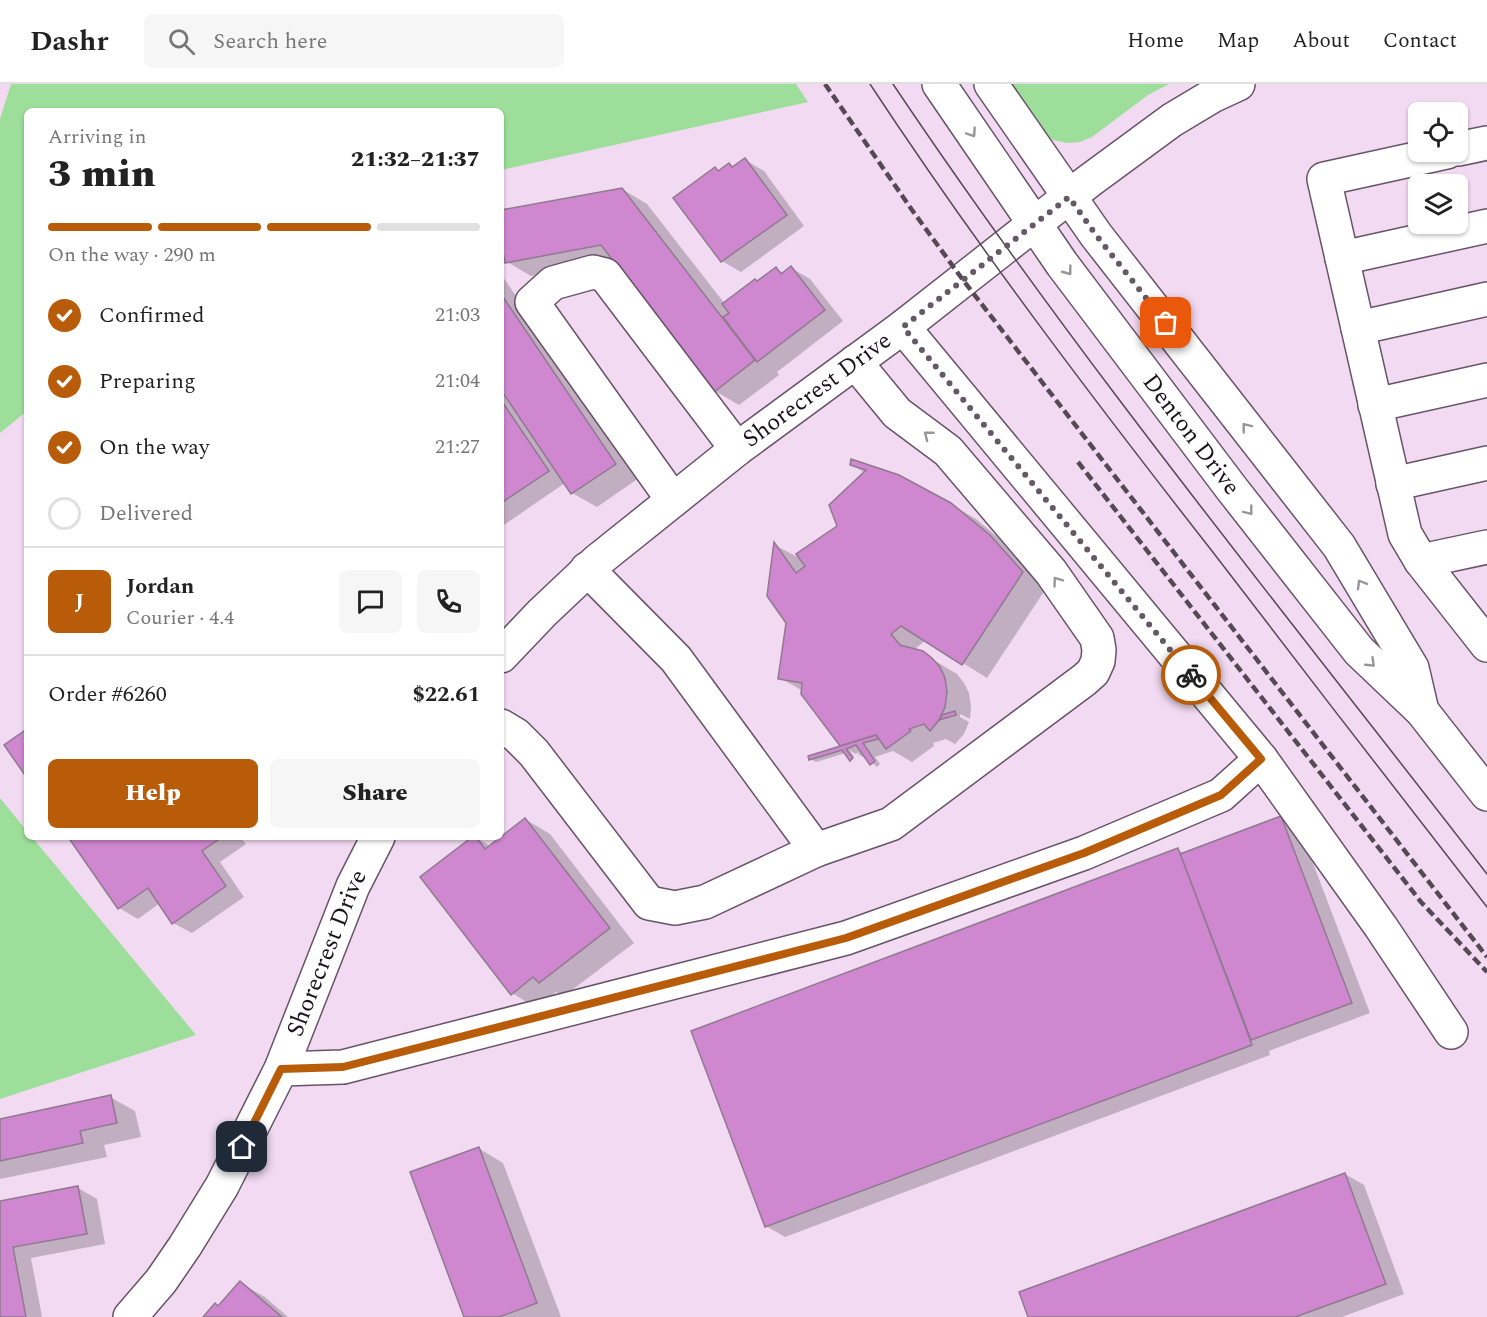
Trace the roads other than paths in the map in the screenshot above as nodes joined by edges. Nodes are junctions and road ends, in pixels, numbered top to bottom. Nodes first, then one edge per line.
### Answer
1 (939, 84) edge
2 (991, 84) edge
3 (1238, 84) edge
4 (1487, 142) edge
5 (1468, 147) edge
6 (1408, 161) edge
7 (1069, 197) junction
8 (1034, 224) junction
9 (1487, 226) edge
10 (1342, 258) junction
11 (1487, 299) edge
12 (903, 327) junction
13 (1358, 328) junction
14 (855, 362) junction
15 (1487, 380) edge
16 (1375, 405) junction
17 (737, 449) junction
18 (1487, 463) edge
19 (1393, 484) junction
20 (673, 500) junction
21 (1487, 547) edge
22 (1421, 561) junction
23 (587, 569) junction
24 (1487, 645) edge
25 (504, 653) edge
26 (1422, 711) junction
27 (504, 728) edge
28 (1261, 759) junction
29 (1487, 794) edge
30 (376, 840) edge
31 (816, 849) junction
32 (1451, 1032) dead end
33 (281, 1069) junction
34 (130, 1317) edge

1 -> 8 main road, Denton Drive
2 - 7 main road, Denton Drive
3 - 7 main road, Shorecrest Drive
4 - 5 main road
6 - 10 main road
7 - 8 main road, Shorecrest Drive
26 -> 7 main road, Denton Drive
8 - 12 main road, Shorecrest Drive
8 -> 26 main road, Denton Drive
9 - 10 main road
10 - 13 main road
11 - 13 main road
12 - 14 main road, Shorecrest Drive
12 - 28 main road
13 - 16 main road
14 - 17 main road, Shorecrest Drive
31 -> 14 main road
15 - 16 main road
16 - 19 main road
17 - 20 main road, Shorecrest Drive
17 - 20 main road
18 - 19 main road
19 - 22 main road
20 - 23 main road, Shorecrest Drive
21 - 22 main road
22 - 24 main road
23 - 25 main road, Shorecrest Drive
23 - 31 main road
26 - 29 main road, Denton Drive
27 - 31 main road
28 - 32 main road
28 - 33 main road
30 - 33 main road, Shorecrest Drive
33 - 34 main road, Shorecrest Drive

